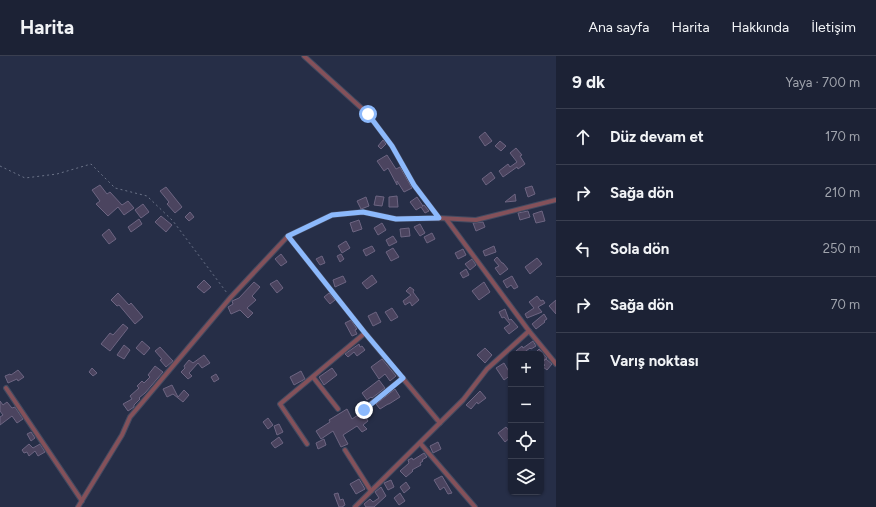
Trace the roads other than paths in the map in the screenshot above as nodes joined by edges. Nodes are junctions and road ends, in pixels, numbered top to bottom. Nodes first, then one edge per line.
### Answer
1 (304, 56) edge
2 (556, 200) edge
3 (439, 218) junction
4 (447, 220) junction
5 (288, 236) junction
6 (528, 330) junction
7 (365, 333) junction
8 (556, 364) edge
9 (313, 377) junction
10 (403, 378) junction
11 (6, 388) dead end
12 (338, 409) dead end
13 (364, 410) dead end
14 (440, 423) junction
15 (420, 443) junction
16 (307, 444) dead end
17 (345, 450) dead end
18 (371, 491) junction
19 (82, 501) junction
20 (78, 507) edge
21 (355, 507) edge
22 (475, 507) edge

1 - 3 street
2 - 4 street
3 - 4 street
3 - 5 street
4 - 6 street
5 - 7 street
5 - 19 street
6 - 8 street
6 - 14 street
7 - 9 street
7 - 10 street
9 - 12 street
9 - 16 street
10 - 13 street
10 - 14 street
11 - 19 street
14 - 15 street
15 - 18 street
15 - 22 street
17 - 18 street
18 - 21 street
19 - 20 street

